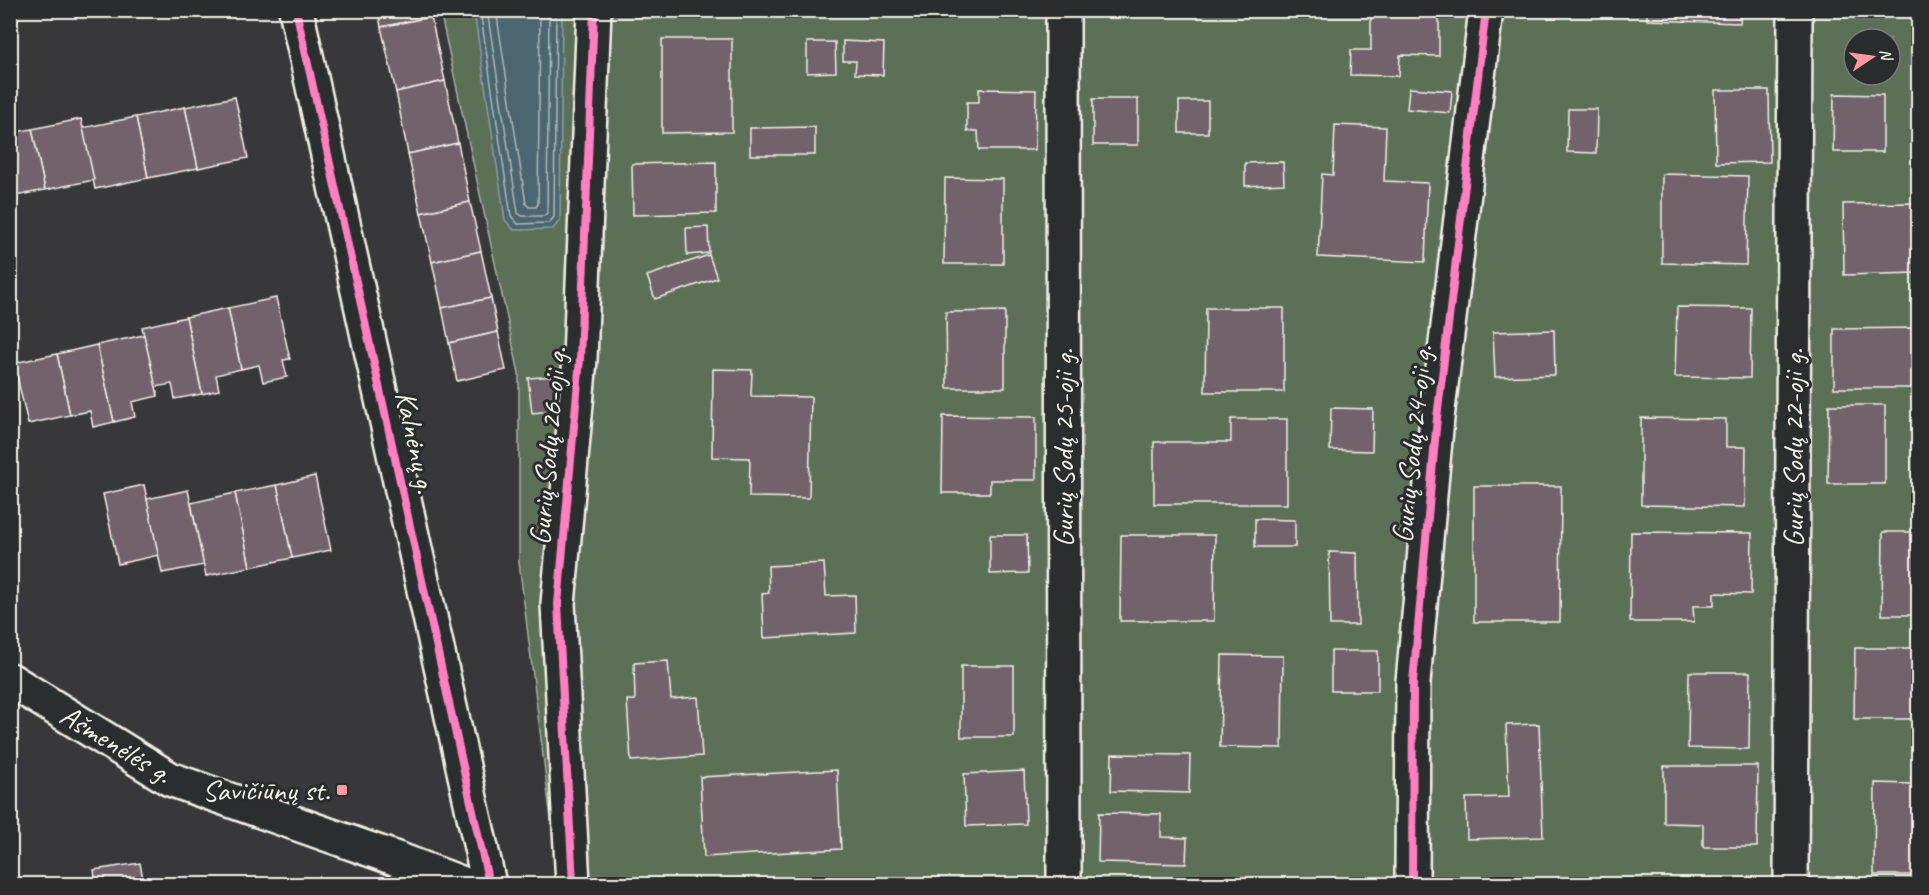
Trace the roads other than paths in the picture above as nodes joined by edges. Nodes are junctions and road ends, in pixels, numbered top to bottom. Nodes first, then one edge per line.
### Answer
1 (296, 10) edge
2 (594, 10) edge
3 (1063, 10) edge
4 (1486, 10) edge
5 (1795, 10) edge
6 (10, 681) edge
7 (463, 885) edge
8 (489, 885) edge
9 (573, 885) edge
10 (1064, 885) edge
11 (1412, 885) edge
12 (1791, 885) edge

1 - 8 street, Kalnėnų g.
2 - 9 street, Gurių Sodų 26-oji g.
3 - 10 street, Gurių Sodų 25-oji g.
4 - 11 street, Gurių Sodų 24-oji g.
5 - 12 street, Gurių Sodų 22-oji g.
6 - 7 street, Ašmenėlės g.

